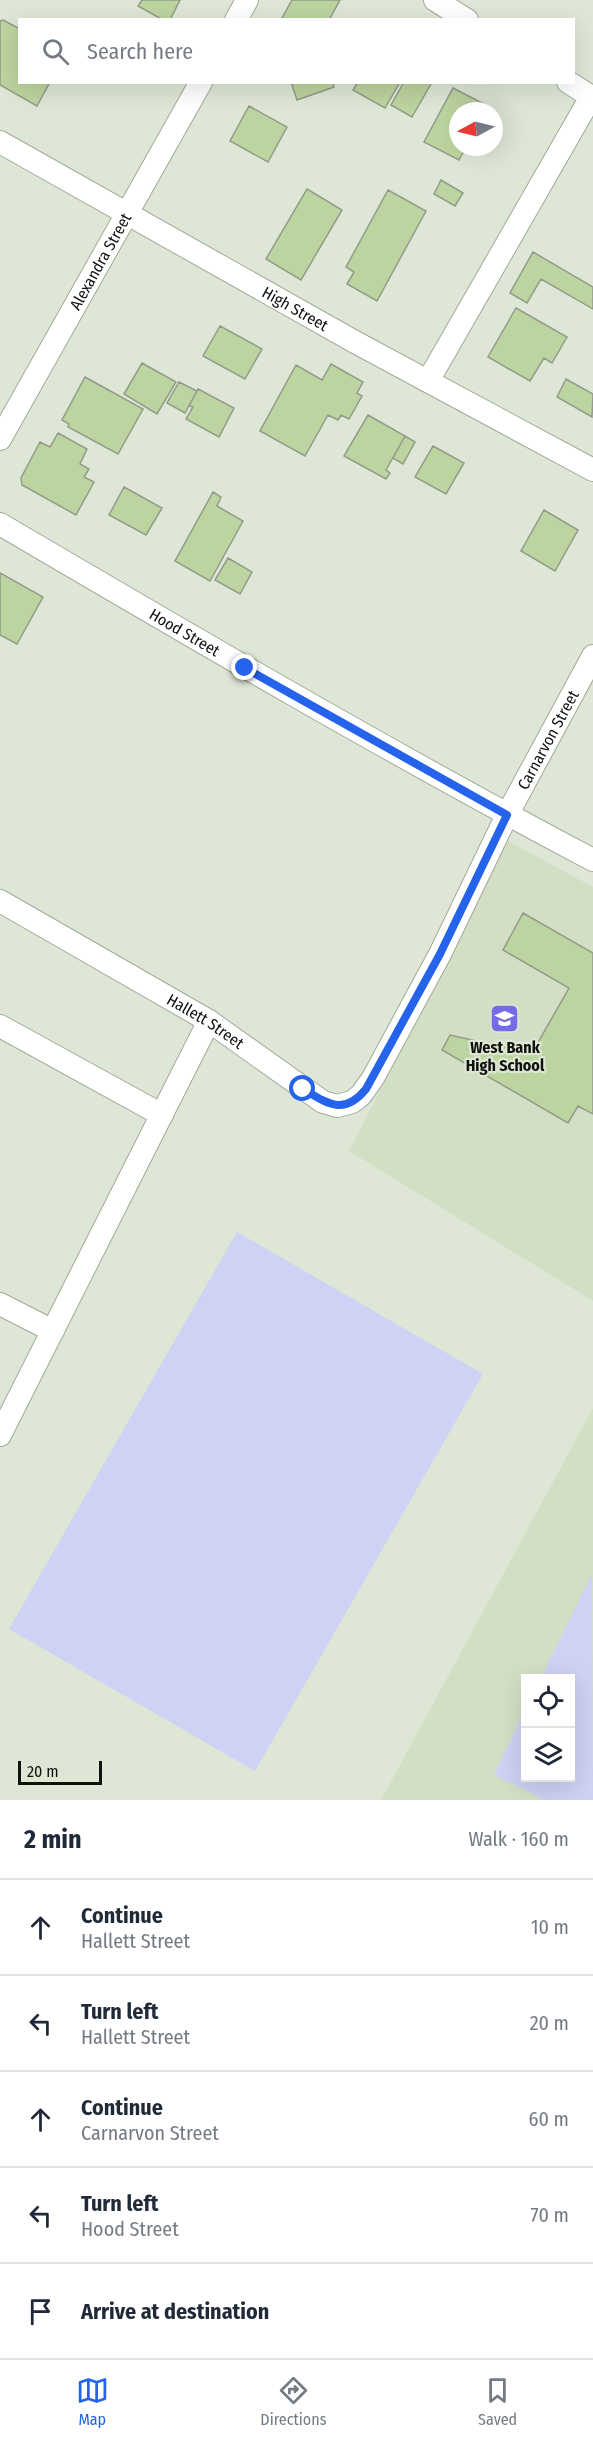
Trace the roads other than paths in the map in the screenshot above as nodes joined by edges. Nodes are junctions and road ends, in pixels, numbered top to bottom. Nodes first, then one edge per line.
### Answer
1 (247, 0) edge
2 (435, 0) edge
3 (237, 18) edge
4 (463, 18) edge
5 (200, 84) edge
6 (571, 84) edge
7 (592, 97) edge
8 (0, 142) edge
9 (127, 214) junction
10 (428, 381) junction
11 (0, 440) edge
12 (593, 470) edge
13 (0, 524) edge
14 (593, 656) edge
15 (507, 815) junction
16 (593, 860) edge
17 (0, 901) edge
18 (209, 1021) junction
19 (0, 1026) edge
20 (389, 1049) joint
21 (162, 1115) junction
22 (0, 1304) edge
23 (53, 1332) junction
24 (0, 1435) edge

1 - 3 street
2 - 4 street
5 - 9 street, Alexandra Street
6 - 7 street
7 - 10 street
8 - 9 street, High Street
9 - 10 street, High Street
9 - 11 street, Alexandra Street
10 - 12 street, High Street
13 - 15 street, Hood Street
14 - 15 street, Carnarvon Street
15 - 16 street, Hood Street
15 - 20 street, Carnarvon Street
17 - 18 street, Hallett Street
18 - 20 street, Hallett Street
18 - 21 street
19 - 21 street
21 - 23 street
22 - 23 street
23 - 24 street

